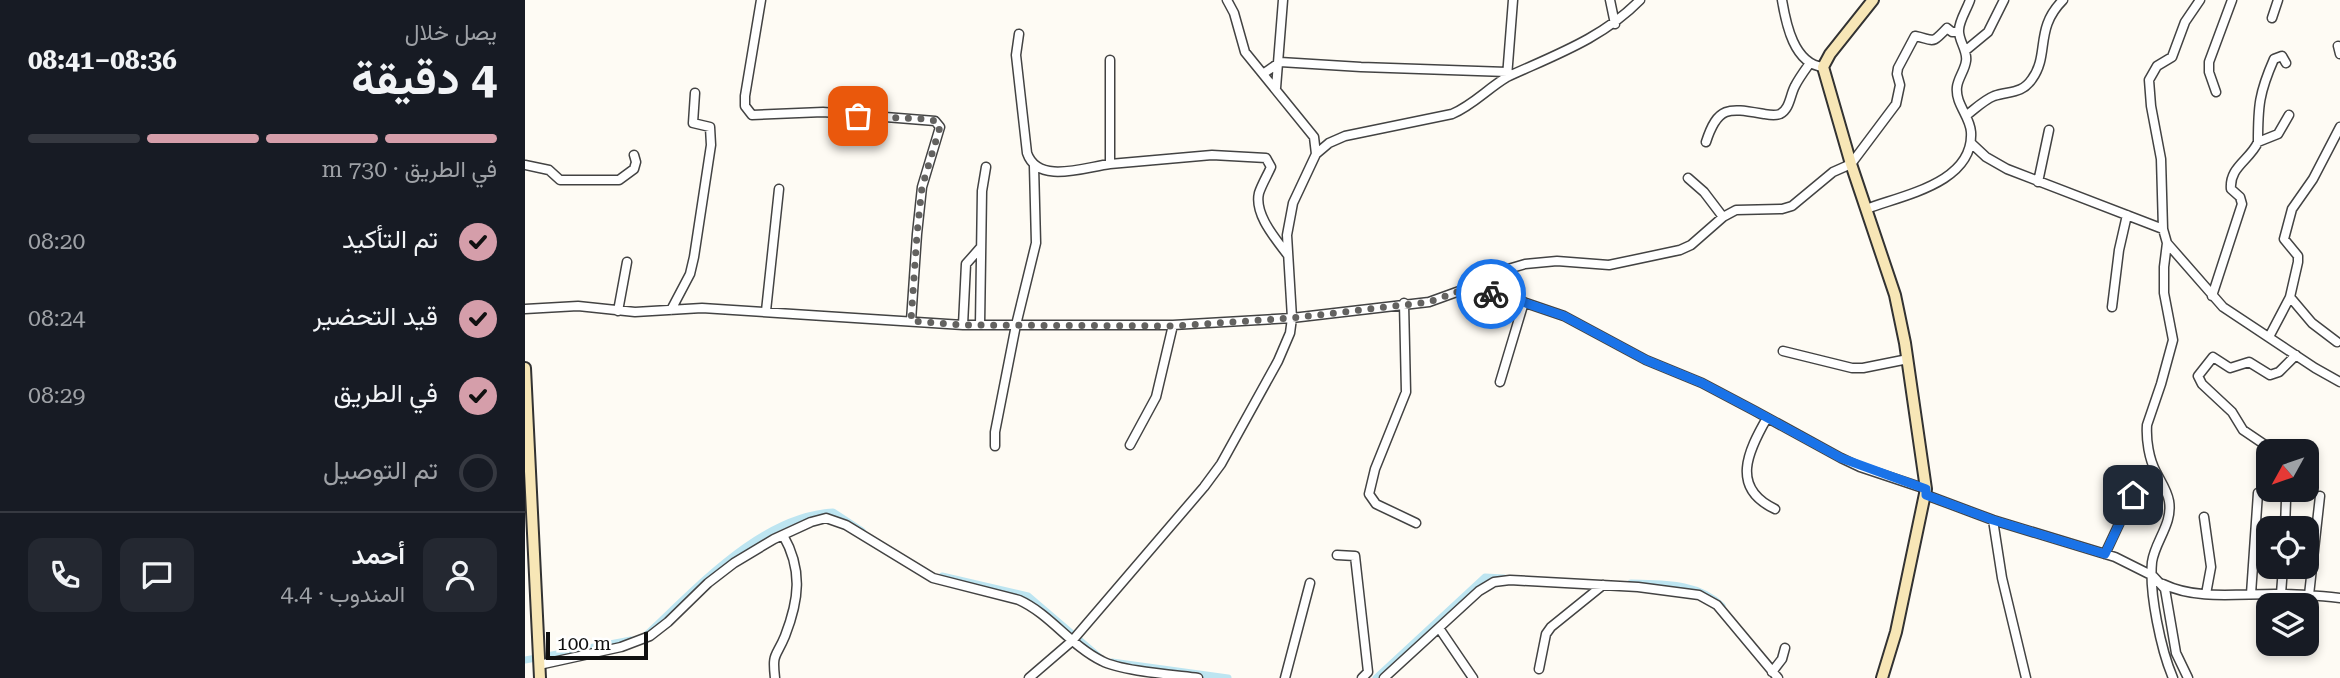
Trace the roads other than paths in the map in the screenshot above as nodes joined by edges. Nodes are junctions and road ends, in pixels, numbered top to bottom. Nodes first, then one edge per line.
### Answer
1 (761, 0) edge
2 (1227, 0) edge
3 (1283, 0) edge
4 (1513, 0) edge
5 (1610, 0) edge
6 (1640, 0) edge
7 (1782, 0) edge
8 (1873, 0) edge
9 (1970, 0) edge
10 (2004, 0) edge
11 (2063, 0) edge
12 (2200, 0) edge
13 (2232, 0) edge
14 (2278, 0) edge
15 (2271, 18) dead end
16 (1615, 23) junction
17 (1958, 32) junction
18 (1019, 34) dead end
19 (1965, 51) junction
20 (1110, 60) dead end
21 (1280, 62) junction
22 (1810, 63) junction
23 (2286, 63) dead end
24 (1823, 67) junction
25 (1263, 74) junction
26 (1507, 74) junction
27 (1276, 88) junction
28 (2216, 92) dead end
29 (695, 93) dead end
30 (1967, 115) junction
31 (2289, 115) dead end
32 (2340, 127) edge
33 (2049, 130) dead end
34 (1706, 142) dead end
35 (2258, 142) junction
36 (1972, 143) junction
37 (1317, 154) junction
38 (633, 155) dead end
39 (1110, 164) junction
40 (1851, 164) junction
41 (525, 165) edge
42 (1034, 166) junction
43 (986, 167) dead end
44 (1688, 178) dead end
45 (2038, 182) junction
46 (779, 189) dead end
47 (1866, 209) junction
48 (2127, 215) junction
49 (1723, 217) junction
50 (2162, 229) junction
51 (2167, 243) junction
52 (981, 247) junction
53 (1287, 254) junction
54 (627, 262) dead end
55 (1465, 289) junction
56 (2212, 296) junction
57 (2290, 297) junction
58 (1524, 302) junction
59 (1404, 303) junction
60 (2112, 307) dead end
61 (525, 309) edge
62 (671, 310) junction
63 (618, 311) junction
64 (766, 311) junction
65 (1292, 318) junction
66 (911, 321) junction
67 (963, 325) junction
68 (980, 325) junction
69 (1016, 325) junction
70 (1174, 326) junction
71 (2269, 337) junction
72 (2337, 342) dead end
73 (1783, 351) dead end
74 (2296, 355) junction
75 (1908, 359) junction
76 (525, 368) edge
77 (1500, 382) dead end
78 (2340, 382) edge
79 (1767, 418) junction
80 (2256, 439) edge
81 (1130, 445) dead end
82 (995, 446) dead end
83 (2143, 475) dead end
84 (1926, 492) junction
85 (2320, 496) dead end
86 (2257, 502) edge
87 (1775, 509) dead end
88 (2204, 517) dead end
89 (1993, 520) junction
90 (1416, 523) dead end
91 (783, 535) junction
92 (2105, 554) junction
93 (1337, 555) dead end
94 (2153, 576) junction
95 (1310, 583) dead end
96 (2162, 583) junction
97 (1603, 585) junction
98 (2309, 593) edge
99 (2206, 594) junction
100 (2251, 594) junction
101 (2256, 594) edge
102 (2319, 596) edge
103 (2340, 598) edge
104 (1439, 628) junction
105 (1072, 641) junction
106 (1785, 648) dead end
107 (539, 659) junction
108 (1539, 669) dead end
109 (1775, 675) edge
110 (1171, 676) edge
111 (540, 678) edge
112 (775, 678) edge
113 (1029, 678) edge
114 (1198, 678) edge
115 (1285, 678) edge
116 (1362, 678) edge
117 (1384, 678) edge
118 (1473, 678) edge
119 (1882, 678) edge
120 (2026, 678) edge
121 (2173, 678) edge
122 (2188, 678) edge

1 - 66 street
2 - 25 street
3 - 21 street
4 - 26 street
5 - 16 street
6 - 16 street
7 - 22 street
8 - 24 main road
9 - 17 street
10 - 19 street
11 - 30 street
12 - 50 street
13 - 28 street
14 - 15 street
16 - 26 street
17 - 19 street
17 - 40 street
18 - 42 street
19 - 30 street
20 - 39 street
21 - 25 street
21 - 26 street
21 - 27 street
22 - 24 street
22 - 34 street
23 - 35 street
24 - 40 main road
25 - 27 street
26 - 37 street
27 - 37 street
29 - 62 street
30 - 36 street
31 - 35 street
32 - 57 street
33 - 45 street
35 - 56 street
36 - 45 street
36 - 47 street
37 - 53 street
38 - 41 street
39 - 42 street
39 - 53 street
40 - 47 main road
40 - 49 street
42 - 69 street
43 - 52 street
44 - 49 street
45 - 48 street
46 - 64 street
47 - 75 main road
48 - 50 street
48 - 60 street
49 - 55 street
50 - 51 street
51 - 56 street
51 - 94 street
52 - 67 street
52 - 68 street
53 - 65 street
54 - 63 street
55 - 58 street
55 - 59 street
56 - 71 street
57 - 71 street
57 - 72 street
58 - 77 street
58 - 79 street
59 - 65 street
59 - 90 street
61 - 63 street
62 - 63 street
62 - 64 street
64 - 66 street
65 - 70 street
65 - 105 street
66 - 67 street
67 - 68 street
68 - 69 street
69 - 70 street
69 - 82 street
70 - 81 street
71 - 74 street
73 - 75 street
74 - 78 street
74 - 80 street
75 - 84 main road
76 - 107 main road
79 - 84 street
79 - 87 street
83 - 92 street
84 - 89 street
84 - 119 main road
85 - 98 street
86 - 100 street
88 - 99 street
89 - 92 street
89 - 120 street
91 - 105 street
91 - 107 street
91 - 112 street
92 - 94 street
93 - 116 street
94 - 96 street
94 - 121 street
95 - 115 street
96 - 99 street
96 - 122 street
97 - 104 street
97 - 108 street
97 - 109 street
99 - 100 street
100 - 101 street
102 - 103 street
104 - 117 street
104 - 118 street
105 - 110 street
105 - 113 street
106 - 109 street
107 - 111 main road
110 - 114 street

